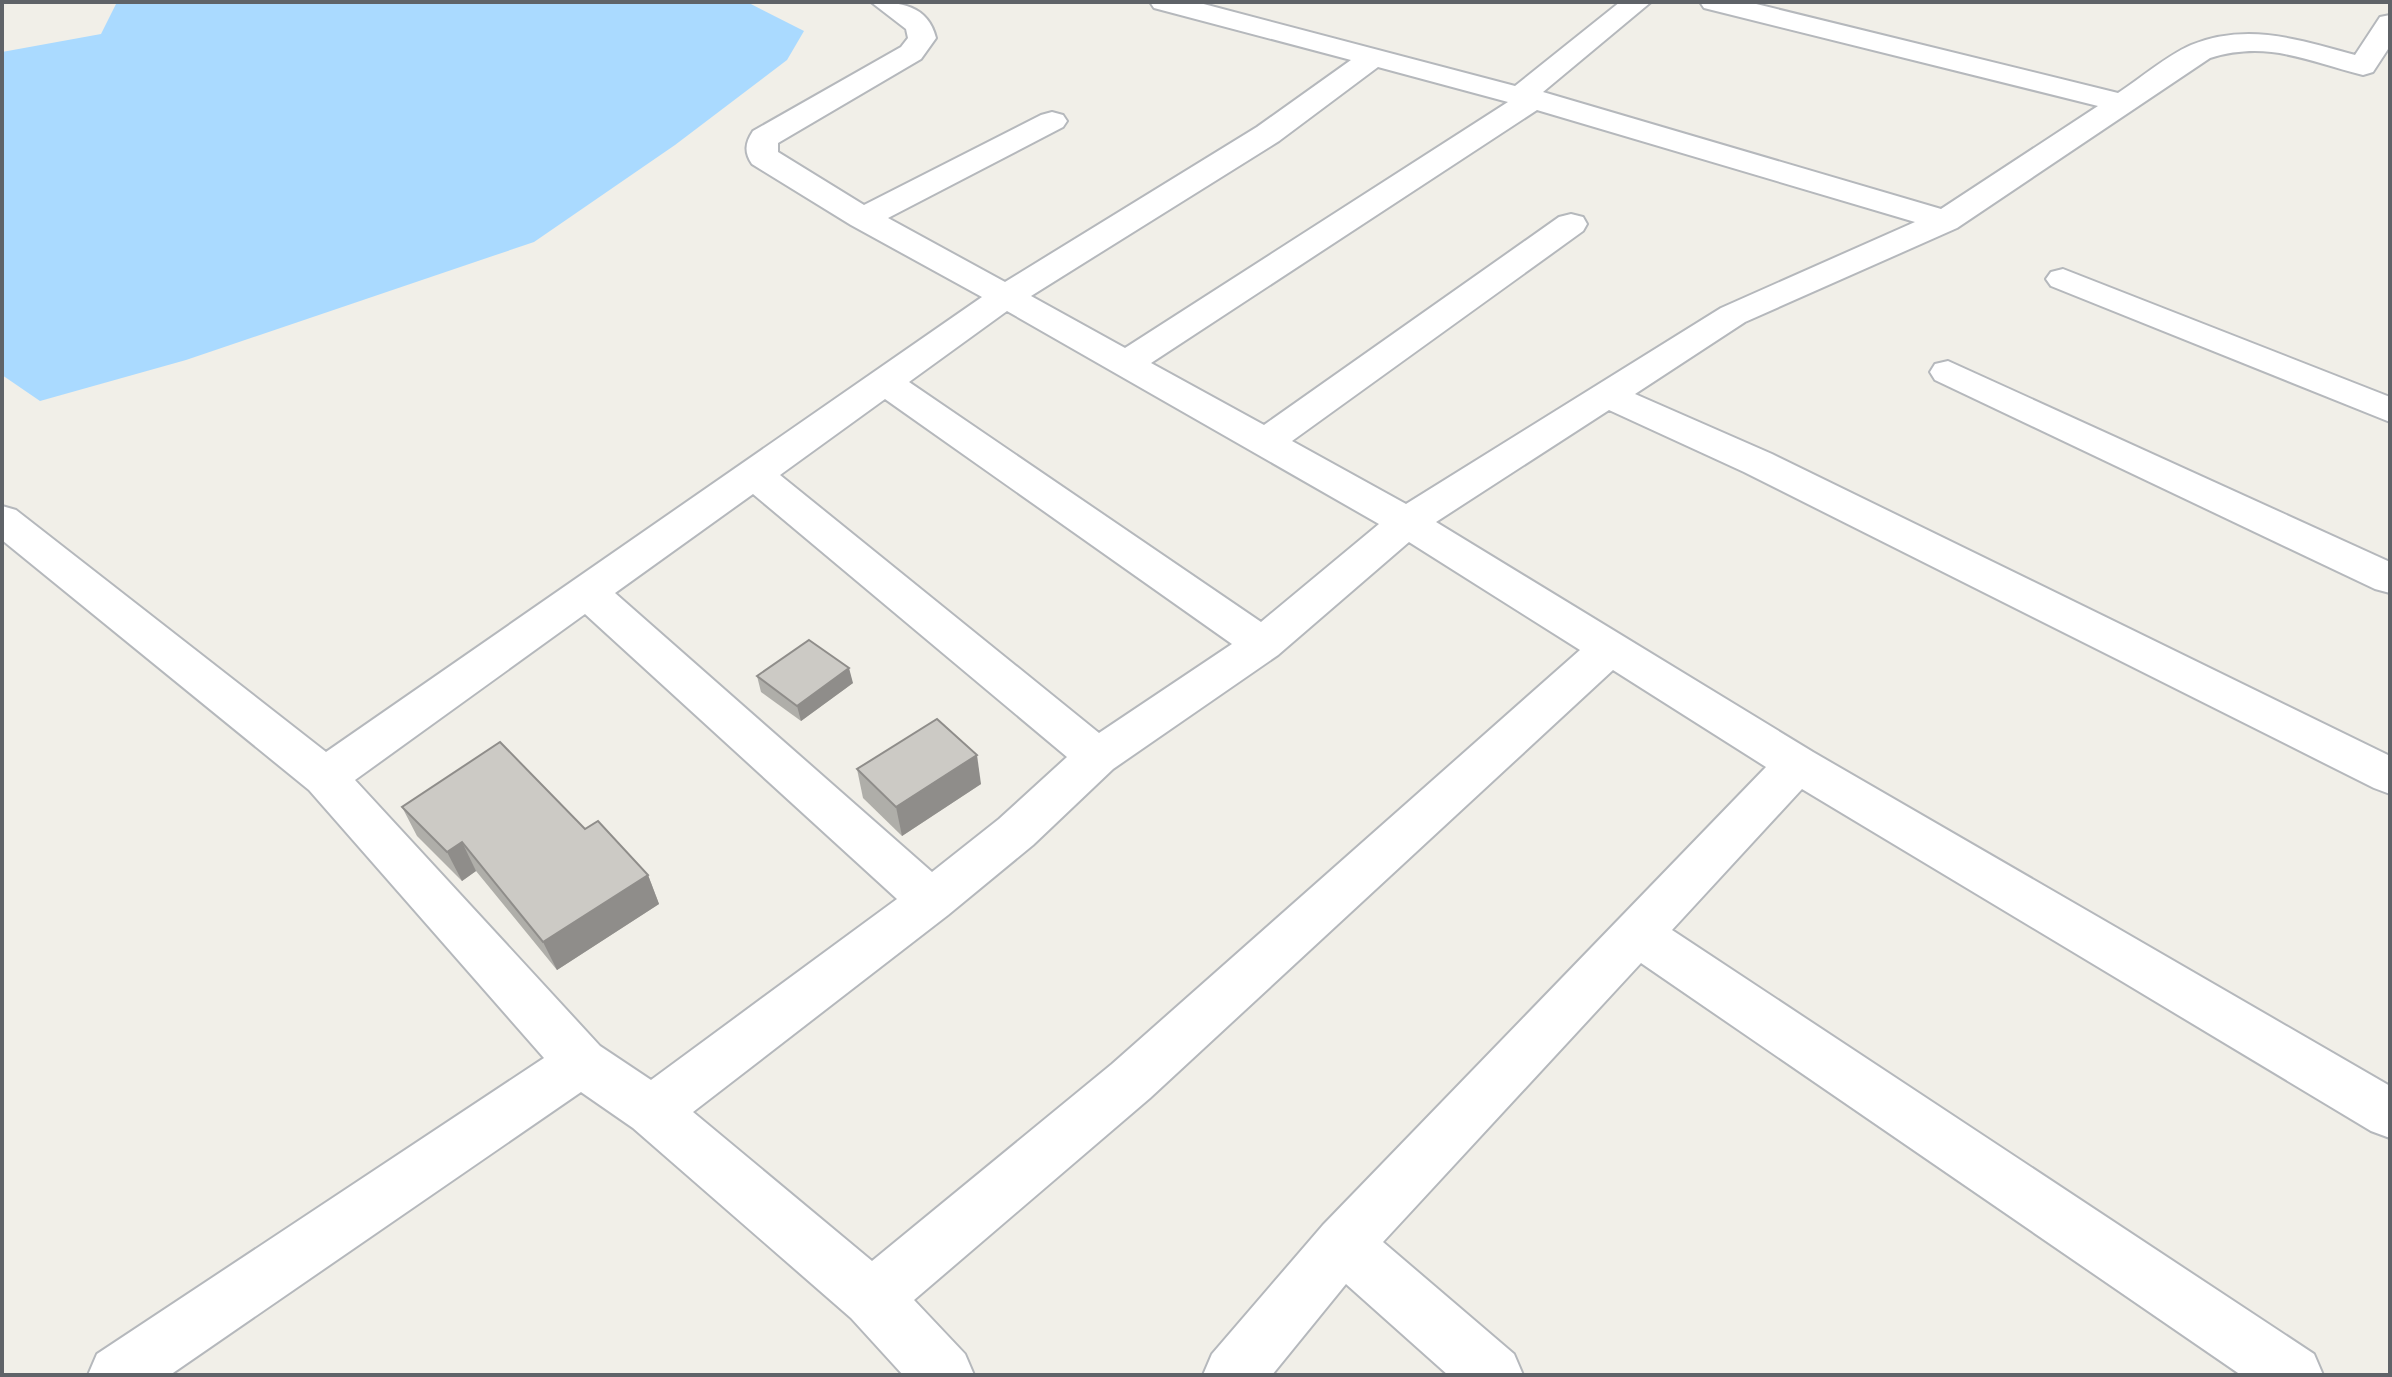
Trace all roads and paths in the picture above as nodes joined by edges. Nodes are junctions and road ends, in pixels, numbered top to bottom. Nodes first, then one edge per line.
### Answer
1 (885, 2) edge
2 (1637, 2) edge
3 (1714, 2) edge
4 (1179, 4) edge
5 (2390, 23) edge
6 (1374, 57) junction
7 (2376, 71) edge
8 (1526, 98) junction
9 (2122, 103) junction
10 (1052, 121) dead end
11 (863, 218) junction
12 (1945, 221) junction
13 (1571, 224) dead end
14 (2063, 279) dead end
15 (1006, 296) junction
16 (1126, 363) junction
17 (1948, 372) dead end
18 (884, 382) junction
19 (1607, 395) junction
20 (2390, 410) edge
21 (1265, 442) junction
22 (754, 474) junction
23 (2, 519) edge
24 (1407, 522) junction
25 (2390, 579) edge
26 (587, 592) junction
27 (1263, 644) junction
28 (1610, 648) junction
29 (1097, 757) junction
30 (1797, 764) junction
31 (2390, 776) edge
32 (325, 777) junction
33 (931, 901) junction
34 (1637, 933) junction
35 (581, 1062) junction
36 (652, 1111) junction
37 (2390, 1114) edge
38 (1343, 1244) junction
39 (872, 1298) junction
40 (118, 1375) edge
41 (944, 1375) edge
42 (1233, 1375) edge
43 (1493, 1375) edge
44 (2293, 1375) edge

1 - 11 street
2 - 8 street
3 - 9 street
4 - 6 street
5 - 7 street
6 - 8 street
6 - 15 street
7 - 9 street
8 - 12 street
8 - 16 street
9 - 12 street
10 - 11 street
11 - 15 street
12 - 19 street
13 - 21 street
14 - 20 street
15 - 16 street
15 - 18 street
16 - 21 street
17 - 25 street
18 - 22 street
18 - 27 street
19 - 24 street
19 - 31 street
21 - 24 street
22 - 26 street
22 - 29 street
23 - 32 street
24 - 27 street
24 - 28 street
26 - 32 street
26 - 33 street
27 - 29 street
28 - 30 street
28 - 39 street
29 - 33 street
30 - 34 street
30 - 37 street
32 - 35 street
33 - 36 street
34 - 38 street
34 - 44 street
35 - 36 street
35 - 40 street
36 - 39 street
38 - 42 street
38 - 43 street
39 - 41 street

